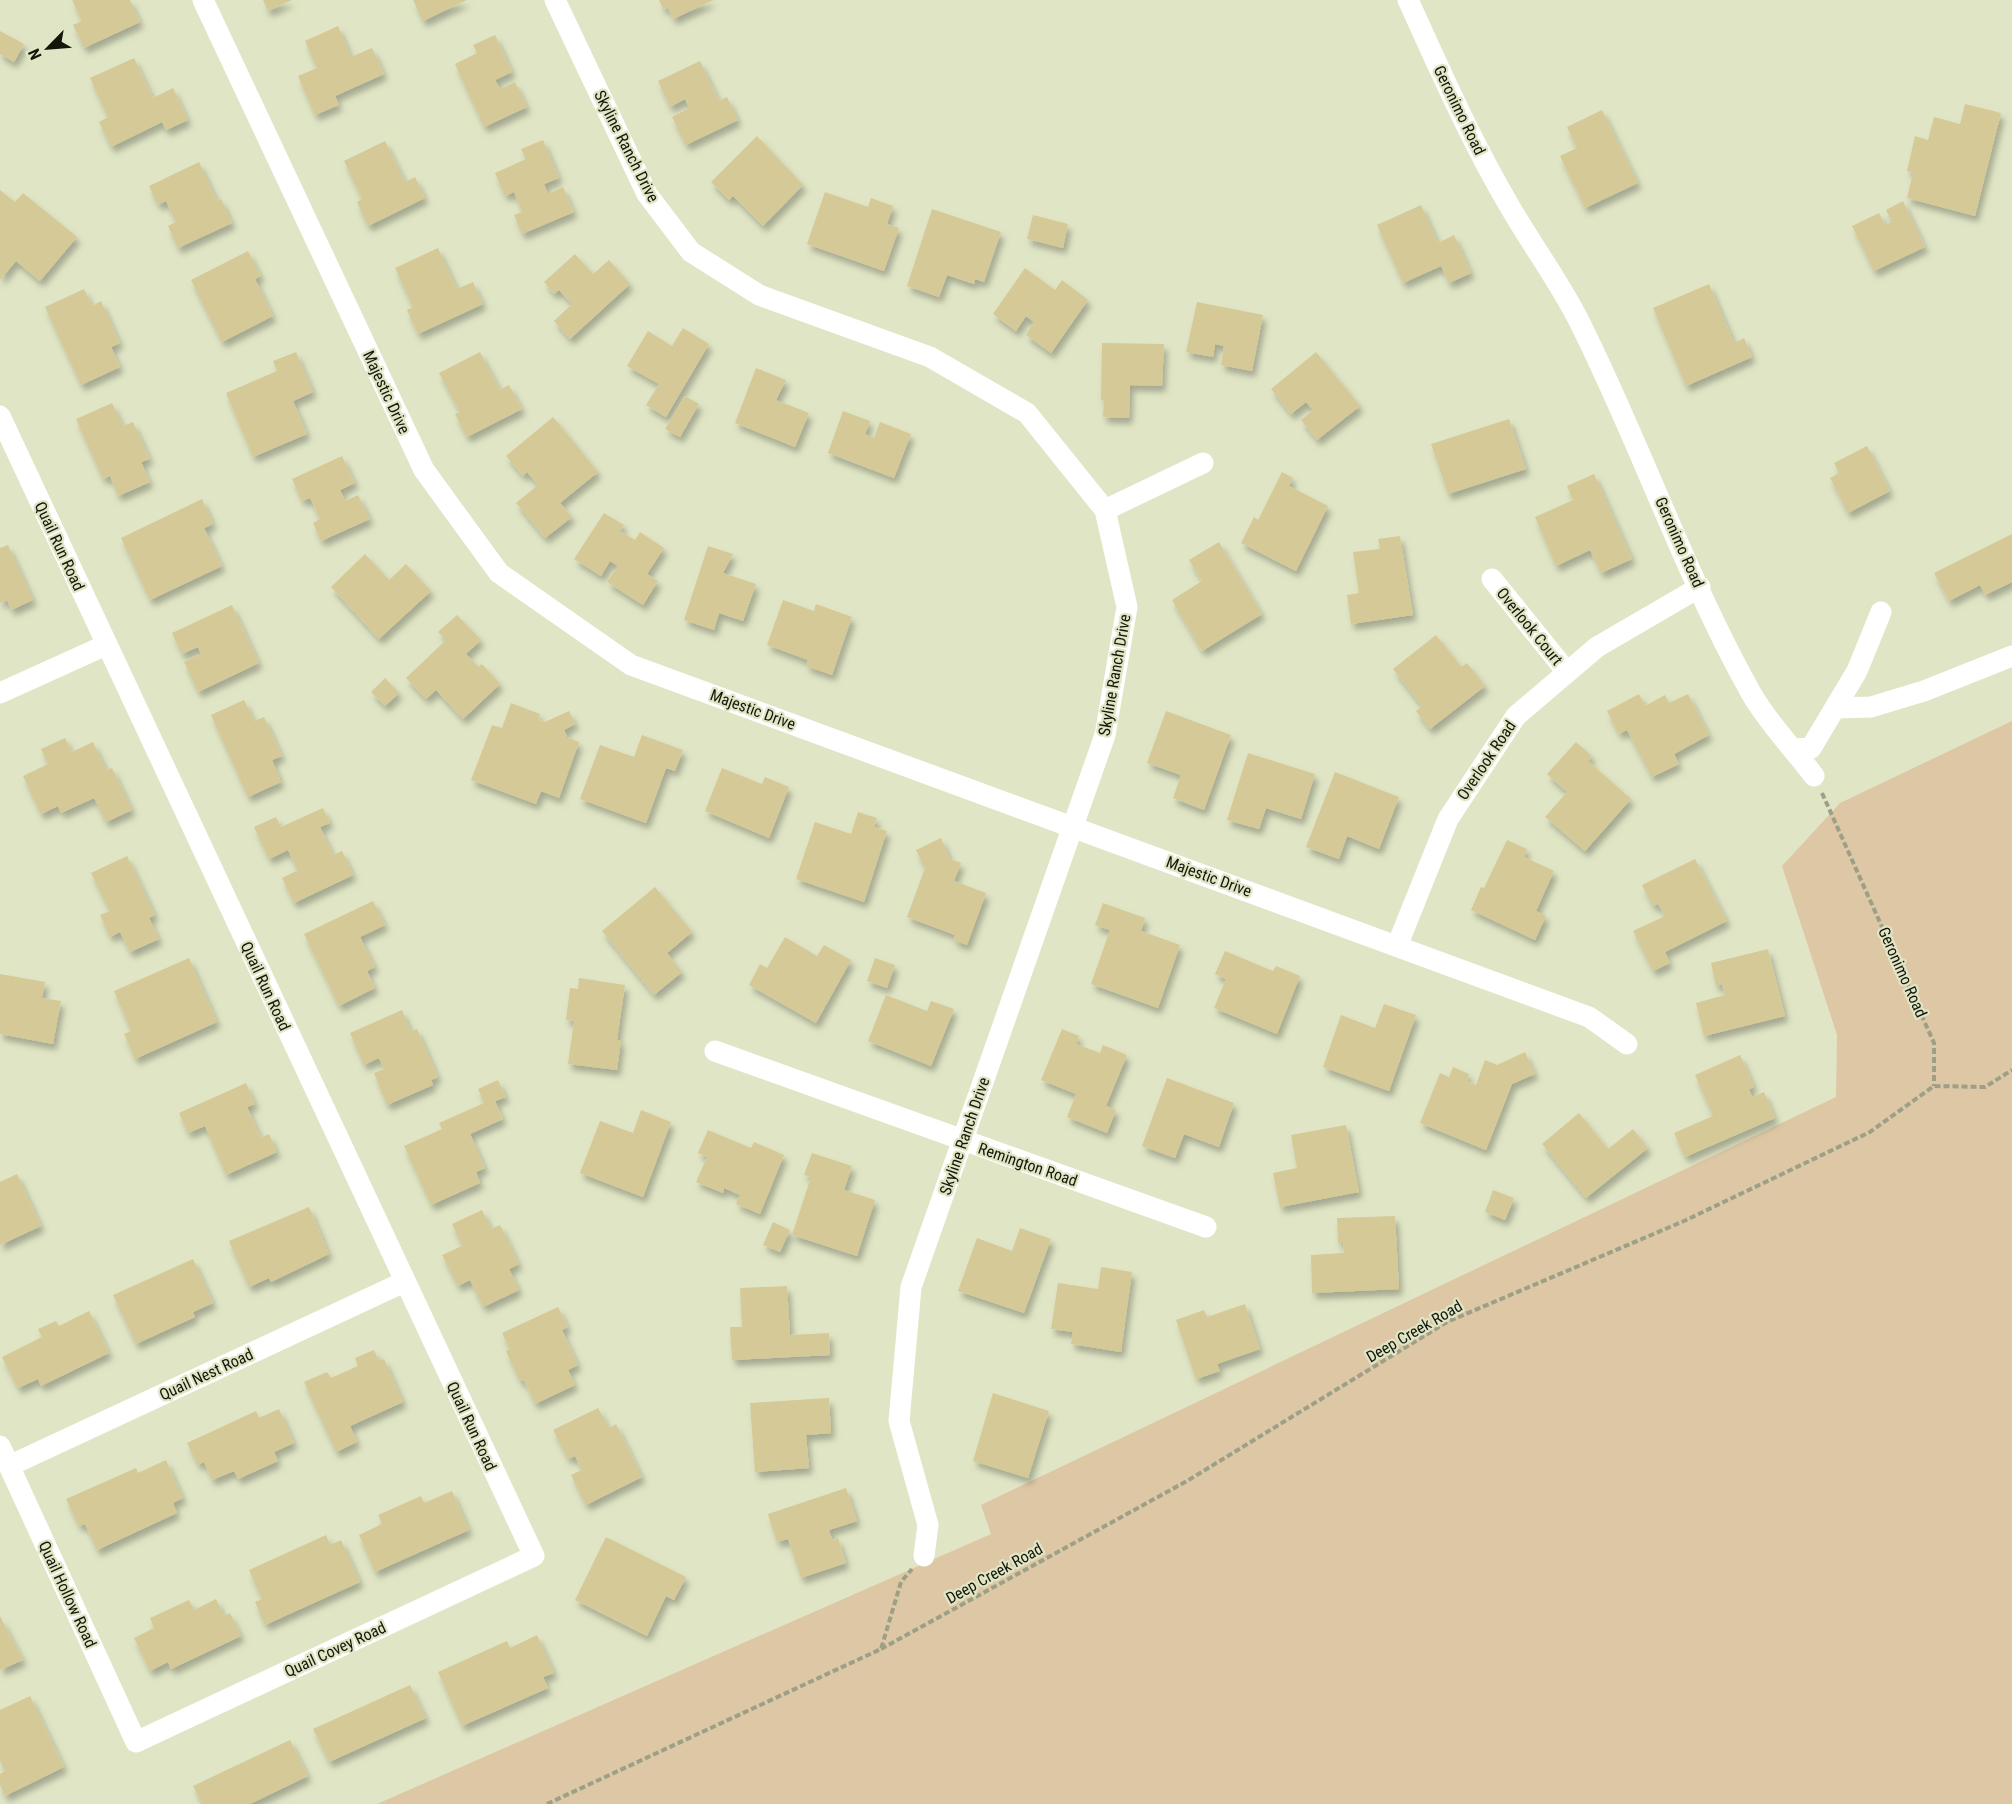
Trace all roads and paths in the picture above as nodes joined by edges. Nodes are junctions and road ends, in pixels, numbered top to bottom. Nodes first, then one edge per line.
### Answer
1 (203, 0) edge
2 (555, 0) edge
3 (1408, 0) edge
4 (0, 416) edge
5 (1203, 463) dead end
6 (1105, 510) junction
7 (1492, 579) dead end
8 (1700, 587) junction
9 (1881, 612) dead end
10 (106, 645) junction
11 (2012, 656) edge
12 (1567, 672) junction
13 (0, 693) edge
14 (1835, 708) junction
15 (1794, 749) junction
16 (1814, 776) joint
17 (1074, 826) junction
18 (1397, 946) junction
19 (1627, 1044) dead end
20 (715, 1051) dead end
21 (2012, 1070) edge
22 (1934, 1086) junction
23 (962, 1141) junction
24 (1206, 1227) dead end
25 (404, 1282) junction
26 (0, 1446) edge
27 (9, 1466) junction
28 (534, 1556) joint
29 (924, 1556) joint
30 (880, 1649) junction
31 (136, 1743) joint
32 (547, 1804) edge

1 - 17 street, Majestic Drive
2 - 6 street, Skyline Ranch Drive
3 - 8 street, Geronimo Road
4 - 10 street, Quail Run Road
5 - 6 street
6 - 17 street, Skyline Ranch Drive
7 - 12 street, Overlook Court
8 - 12 street, Overlook Road
8 - 15 street, Geronimo Road
9 - 14 street
10 - 13 street
10 - 25 street, Quail Run Road
11 - 14 street
12 - 18 street, Overlook Road
14 - 15 street
15 - 16 street, Geronimo Road
16 - 22 path, Geronimo Road
17 - 18 street, Majestic Drive
17 - 23 street, Skyline Ranch Drive
18 - 19 street, Majestic Drive
20 - 23 street, Remington Road
21 - 22 path
22 - 30 path, Deep Creek Road
23 - 24 street, Remington Road
23 - 29 street, Skyline Ranch Drive
25 - 27 street, Quail Nest Road
25 - 28 street, Quail Run Road
26 - 27 street, Quail Hollow Road
27 - 31 street, Quail Hollow Road
28 - 31 street, Quail Covey Road
29 - 30 path
30 - 32 path, Deep Creek Road

